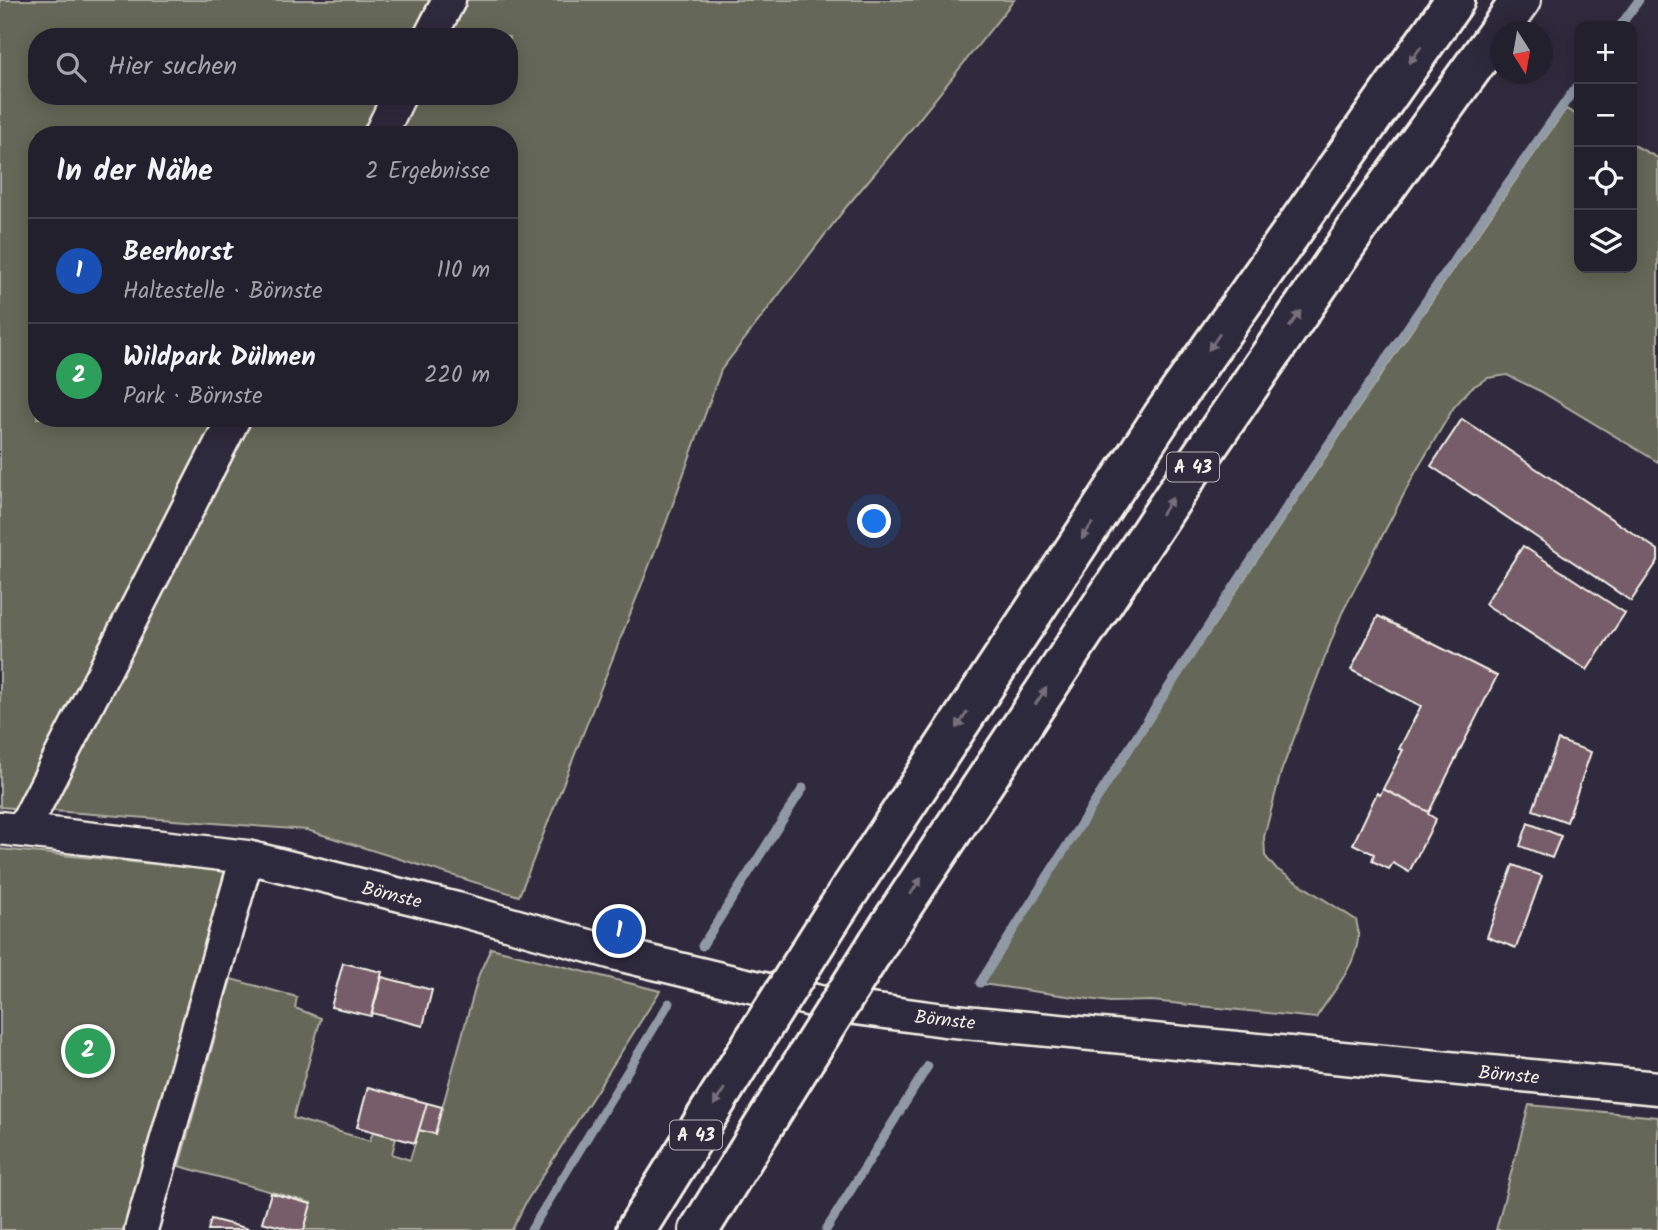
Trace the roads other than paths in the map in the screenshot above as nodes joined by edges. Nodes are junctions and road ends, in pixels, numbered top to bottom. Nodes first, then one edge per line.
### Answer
1 (449, 0) edge
2 (1455, 0) edge
3 (1521, 0) edge
4 (435, 28) edge
5 (395, 105) edge
6 (385, 126) edge
7 (229, 427) edge
8 (12, 829) edge
9 (247, 857) junction
10 (1658, 1088) edge
11 (141, 1230) edge
12 (636, 1230) edge
13 (699, 1230) edge

1 - 4 street
2 -> 12 highway, A 43, bridge
13 -> 3 highway, A 43, bridge
5 - 6 street
7 - 8 street, Börnste
8 - 9 street, Börnste
9 - 10 street, Börnste
9 - 11 street

